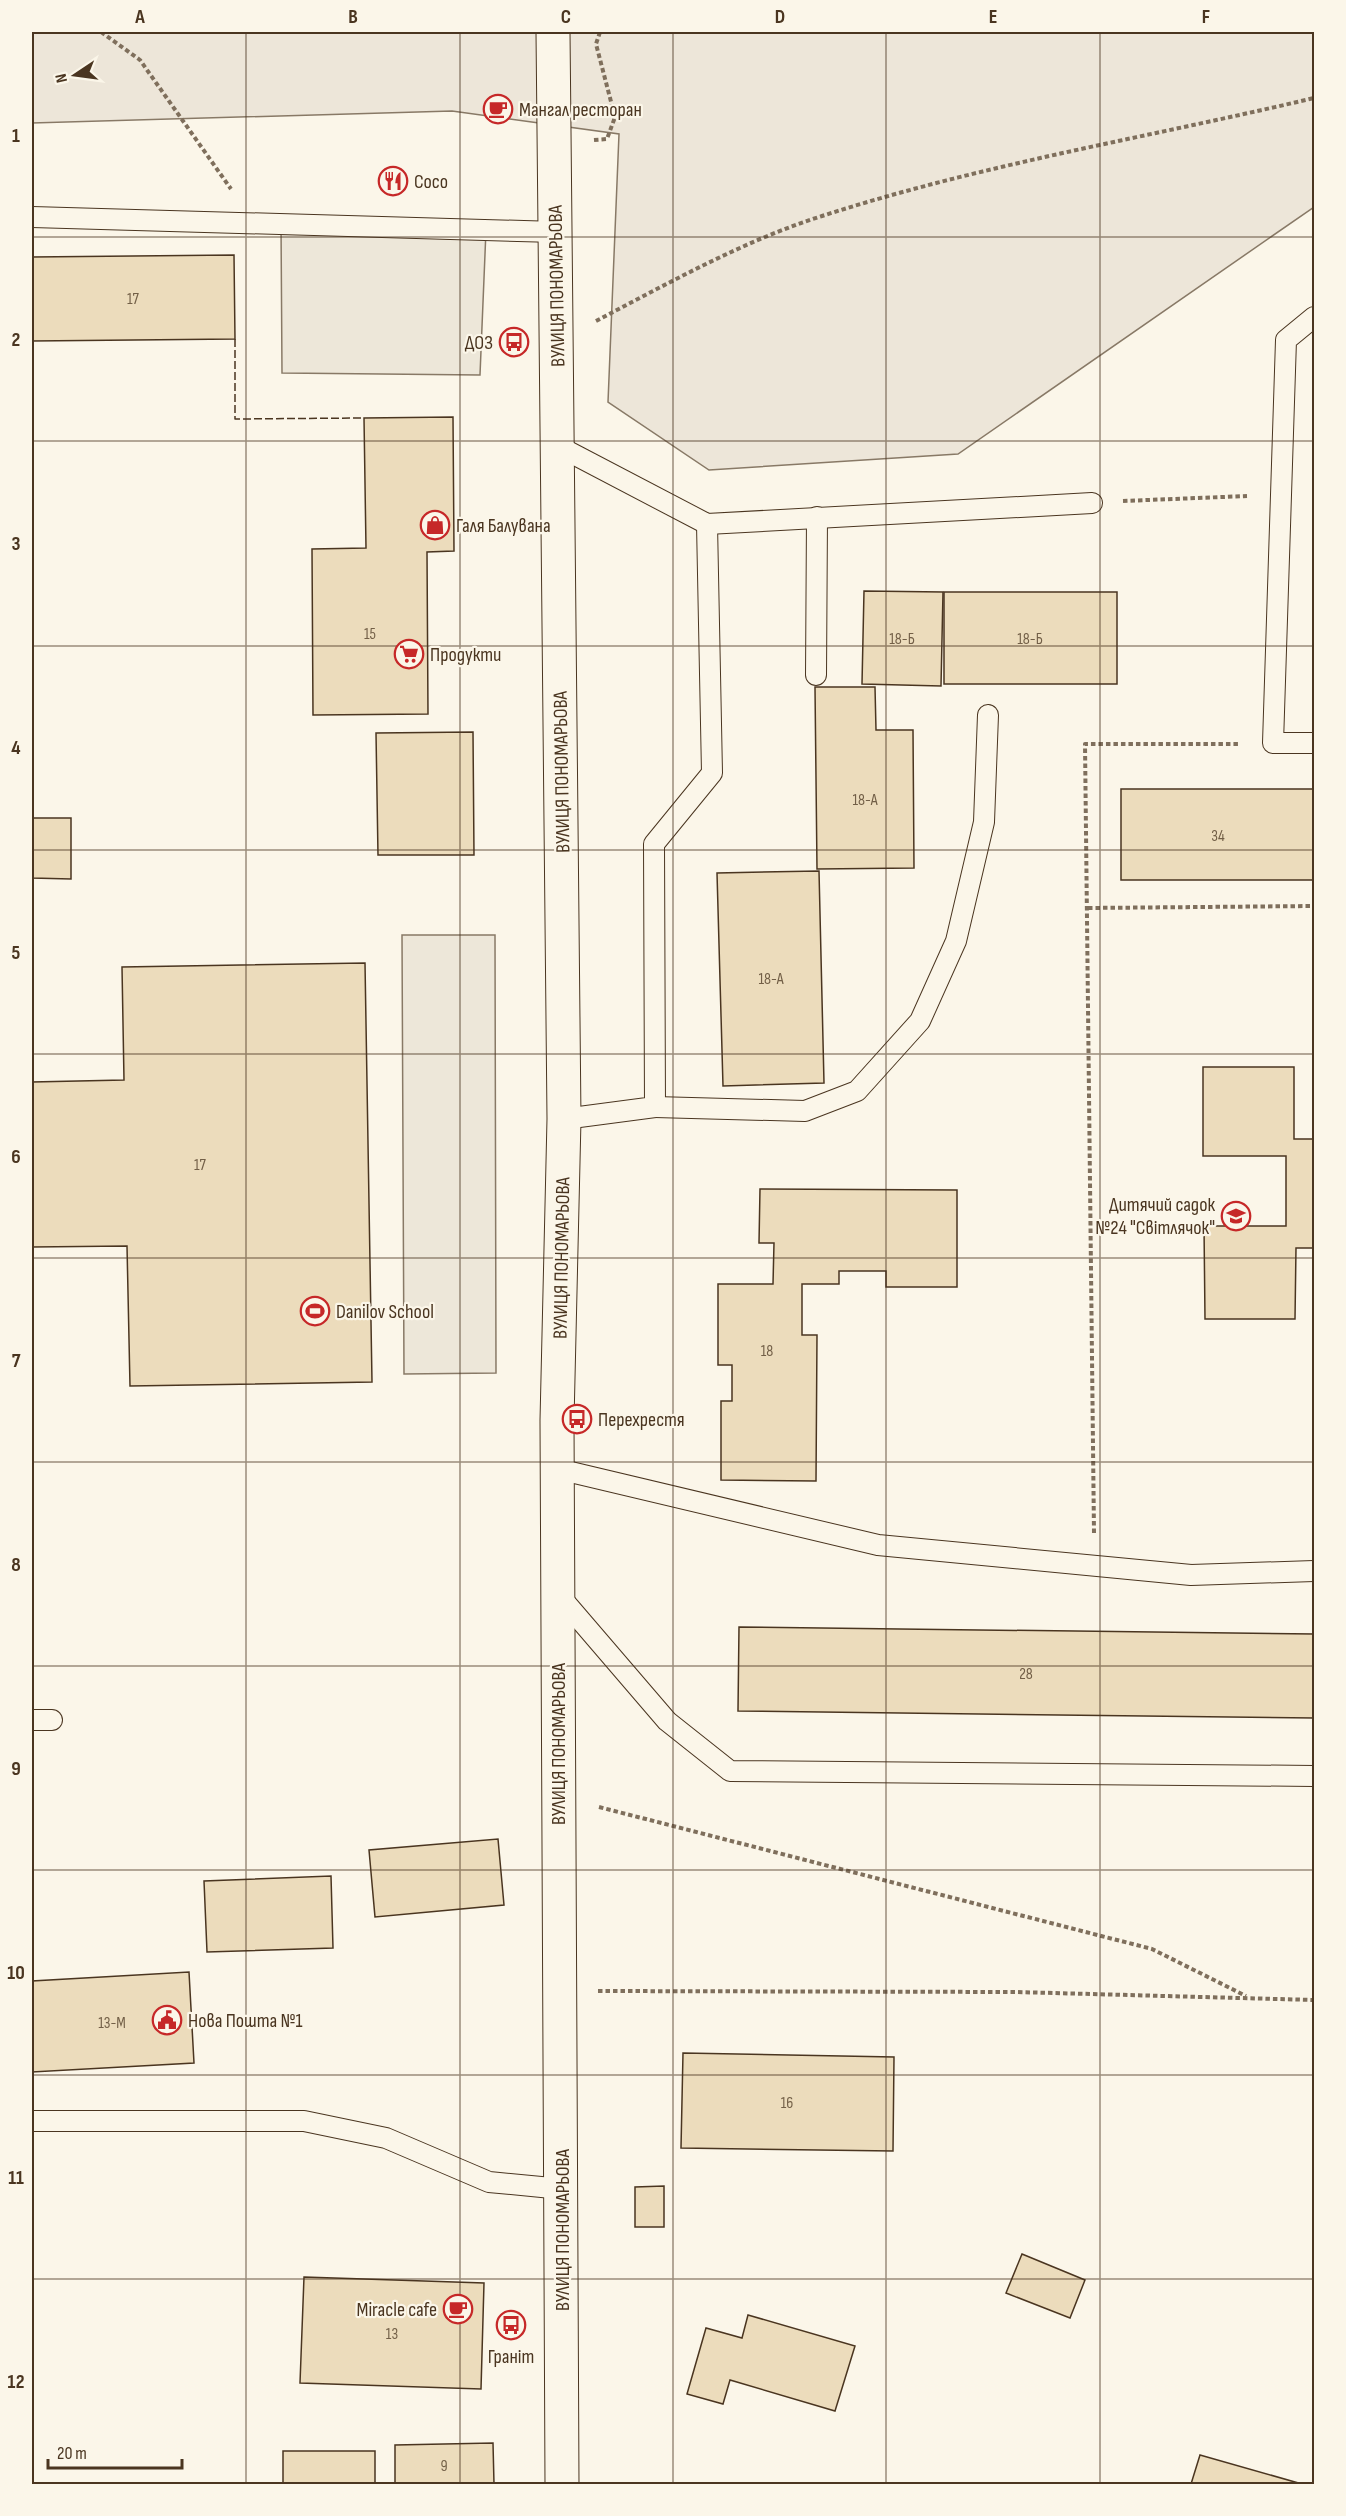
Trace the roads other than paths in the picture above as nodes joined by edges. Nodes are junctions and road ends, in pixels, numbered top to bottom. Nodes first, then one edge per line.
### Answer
1 (553, 32) edge
2 (32, 217) edge
3 (556, 232) junction
4 (1314, 317) edge
5 (558, 446) junction
6 (1092, 503) dead end
7 (817, 517) junction
8 (707, 524) junction
9 (816, 675) dead end
10 (988, 715) dead end
11 (1314, 743) edge
12 (655, 1107) junction
13 (564, 1119) junction
14 (558, 1469) junction
15 (1314, 1571) edge
16 (558, 1594) junction
17 (32, 1720) edge
18 (52, 1720) dead end
19 (1314, 1776) edge
20 (32, 2121) edge
21 (562, 2189) junction
22 (562, 2484) edge

1 - 3 street, ВУЛИЦЯ ПОНОМАРЬОВА
2 - 3 lane
3 - 5 street, ВУЛИЦЯ ПОНОМАРЬОВА
4 - 11 lane
5 - 8 lane
5 - 13 street, ВУЛИЦЯ ПОНОМАРЬОВА
6 - 7 lane
7 - 8 lane
7 - 9 lane
8 - 12 lane
10 - 12 lane
12 - 13 lane
13 - 14 street, ВУЛИЦЯ ПОНОМАРЬОВА
14 - 15 lane
14 - 16 street, ВУЛИЦЯ ПОНОМАРЬОВА
16 - 19 lane
16 - 21 street, ВУЛИЦЯ ПОНОМАРЬОВА
17 - 18 lane
20 - 21 lane
21 - 22 street, ВУЛИЦЯ ПОНОМАРЬОВА

